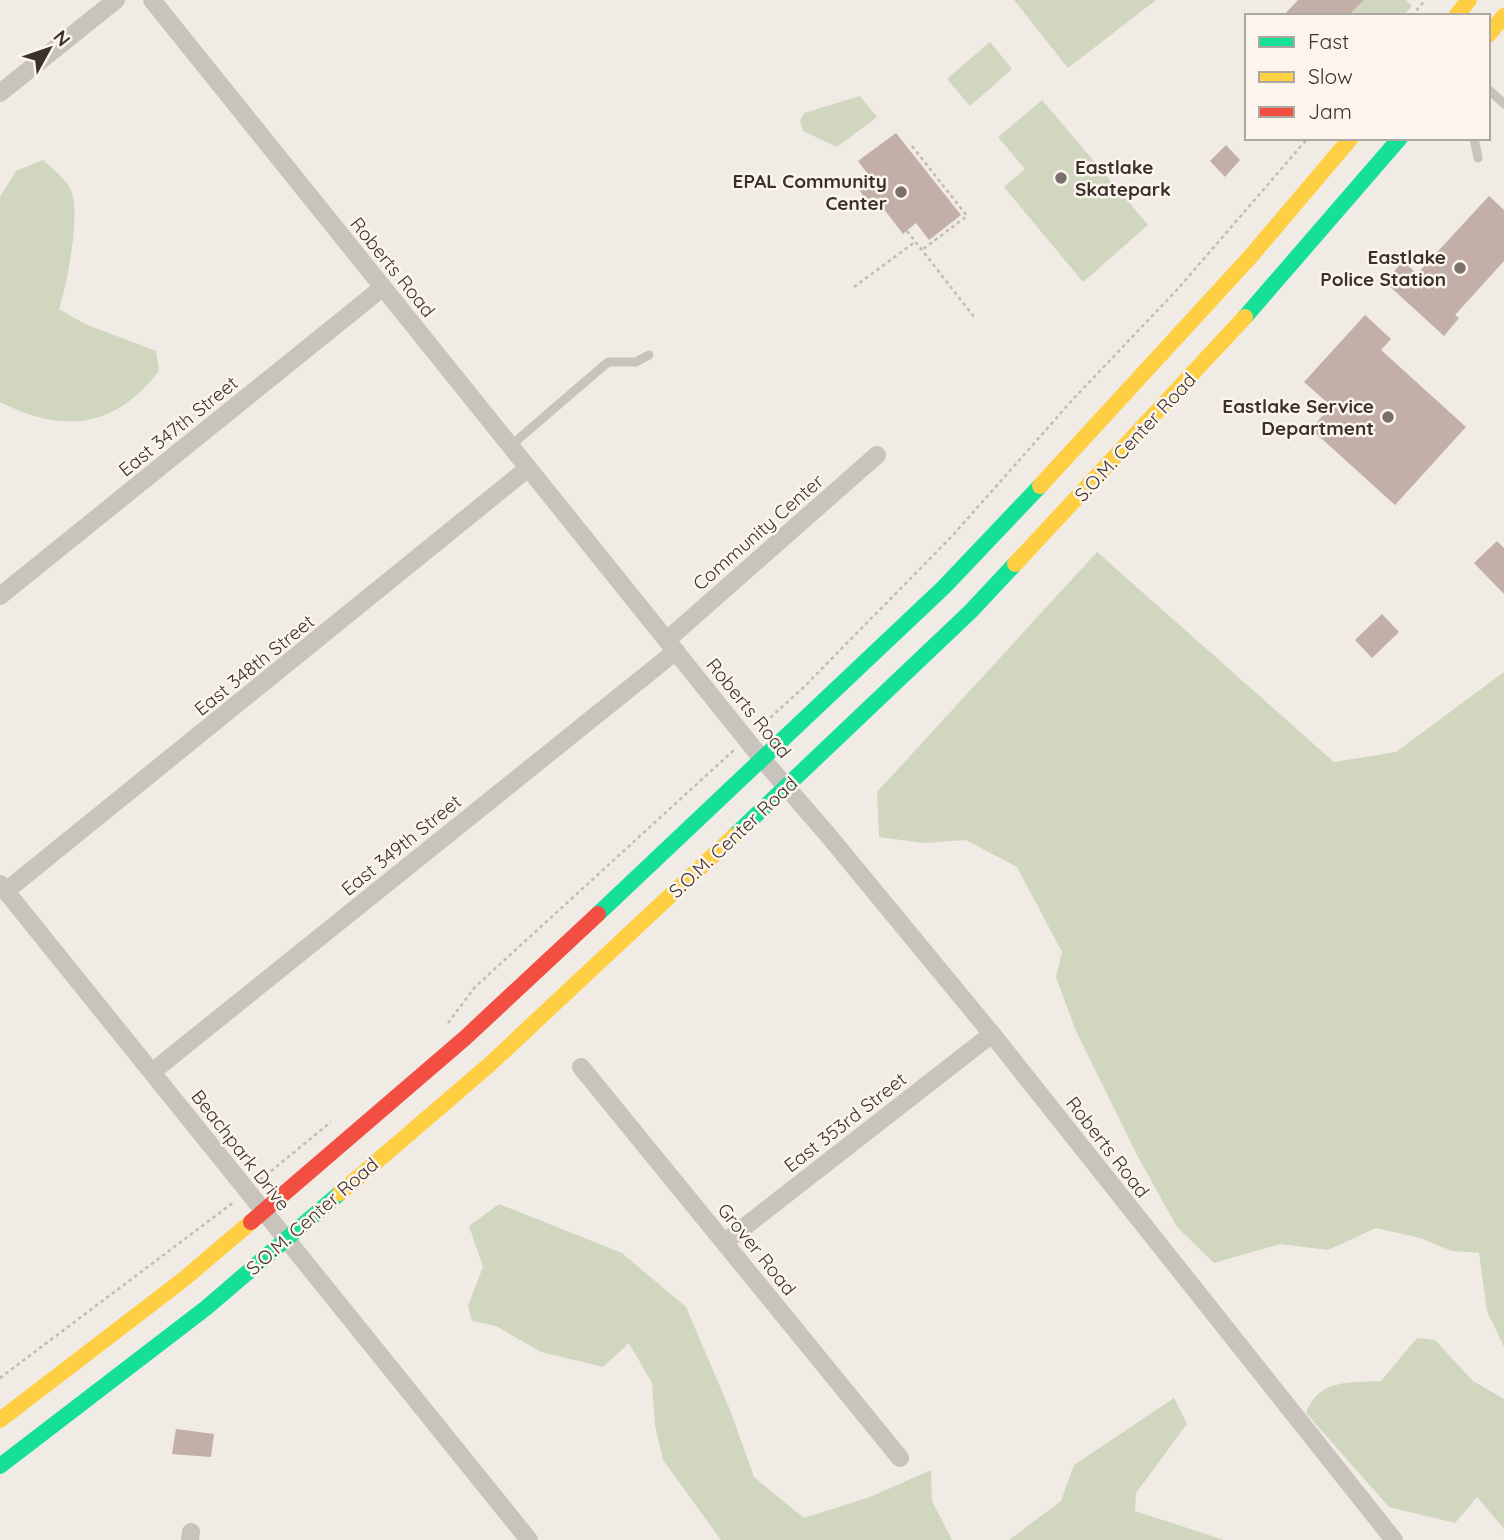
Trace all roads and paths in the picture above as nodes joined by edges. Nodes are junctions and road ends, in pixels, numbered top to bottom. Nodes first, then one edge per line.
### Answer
1 (116, 0) edge
2 (152, 0) edge
3 (1425, 0) edge
4 (1469, 0) edge
5 (1414, 14) edge
6 (1458, 14) edge
7 (1504, 16) edge
8 (1490, 33) edge
9 (1490, 92) edge
10 (0, 93) edge
11 (1504, 104) edge
12 (1306, 140) edge
13 (1350, 140) edge
14 (1398, 140) edge
15 (1474, 140) edge
16 (912, 146) dead end
17 (1478, 158) dead end
18 (907, 231) dead end
19 (915, 242) junction
20 (922, 250) junction
21 (855, 287) dead end
22 (383, 288) junction
23 (975, 318) dead end
24 (649, 355) dead end
25 (509, 447) junction
26 (877, 455) dead end
27 (527, 469) junction
28 (0, 596) edge
29 (672, 646) junction
30 (763, 724) dead end
31 (733, 751) dead end
32 (762, 760) junction
33 (788, 786) junction
34 (3, 888) edge
35 (443, 1031) dead end
36 (992, 1034) junction
37 (581, 1067) dead end
38 (152, 1072) junction
39 (339, 1116) dead end
40 (259, 1181) dead end
41 (234, 1202) dead end
42 (261, 1211) junction
43 (285, 1239) junction
44 (725, 1242) junction
45 (0, 1378) edge
46 (0, 1420) edge
47 (900, 1458) dead end
48 (0, 1466) edge
49 (529, 1540) edge
50 (1394, 1540) edge

1 - 10 street
2 - 22 street, Roberts Road
3 - 5 path
4 - 6 main road
7 - 8 main road
9 - 11 lane
12 - 30 path
13 - 32 main road, S.O.M. Center Road
14 - 33 main road, S.O.M. Center Road
15 - 17 lane
16 - 20 path
18 - 19 path
19 - 20 path
19 - 21 path
20 - 23 path
22 - 25 street, Roberts Road
22 - 28 street, East 347th Street
24 - 25 lane
25 - 27 street, Roberts Road
26 - 29 street, Community Center
27 - 29 street, Roberts Road
27 - 34 street, East 348th Street
29 - 32 street, Roberts Road
29 - 38 street, East 349th Street
31 - 35 path
32 - 33 street, Roberts Road
32 - 42 main road, S.O.M. Center Road
33 - 36 street, Roberts Road
33 - 43 main road, S.O.M. Center Road
34 - 38 street, Beachpark Drive
36 - 44 street, East 353rd Street
36 - 50 street, Roberts Road
37 - 44 street, Grover Road
38 - 42 street, Beachpark Drive
39 - 40 path
41 - 45 path
42 - 43 street, Beachpark Drive
42 - 46 main road, S.O.M. Center Road
43 - 48 main road, S.O.M. Center Road
43 - 49 street, Beachpark Drive
44 - 47 street, Grover Road

